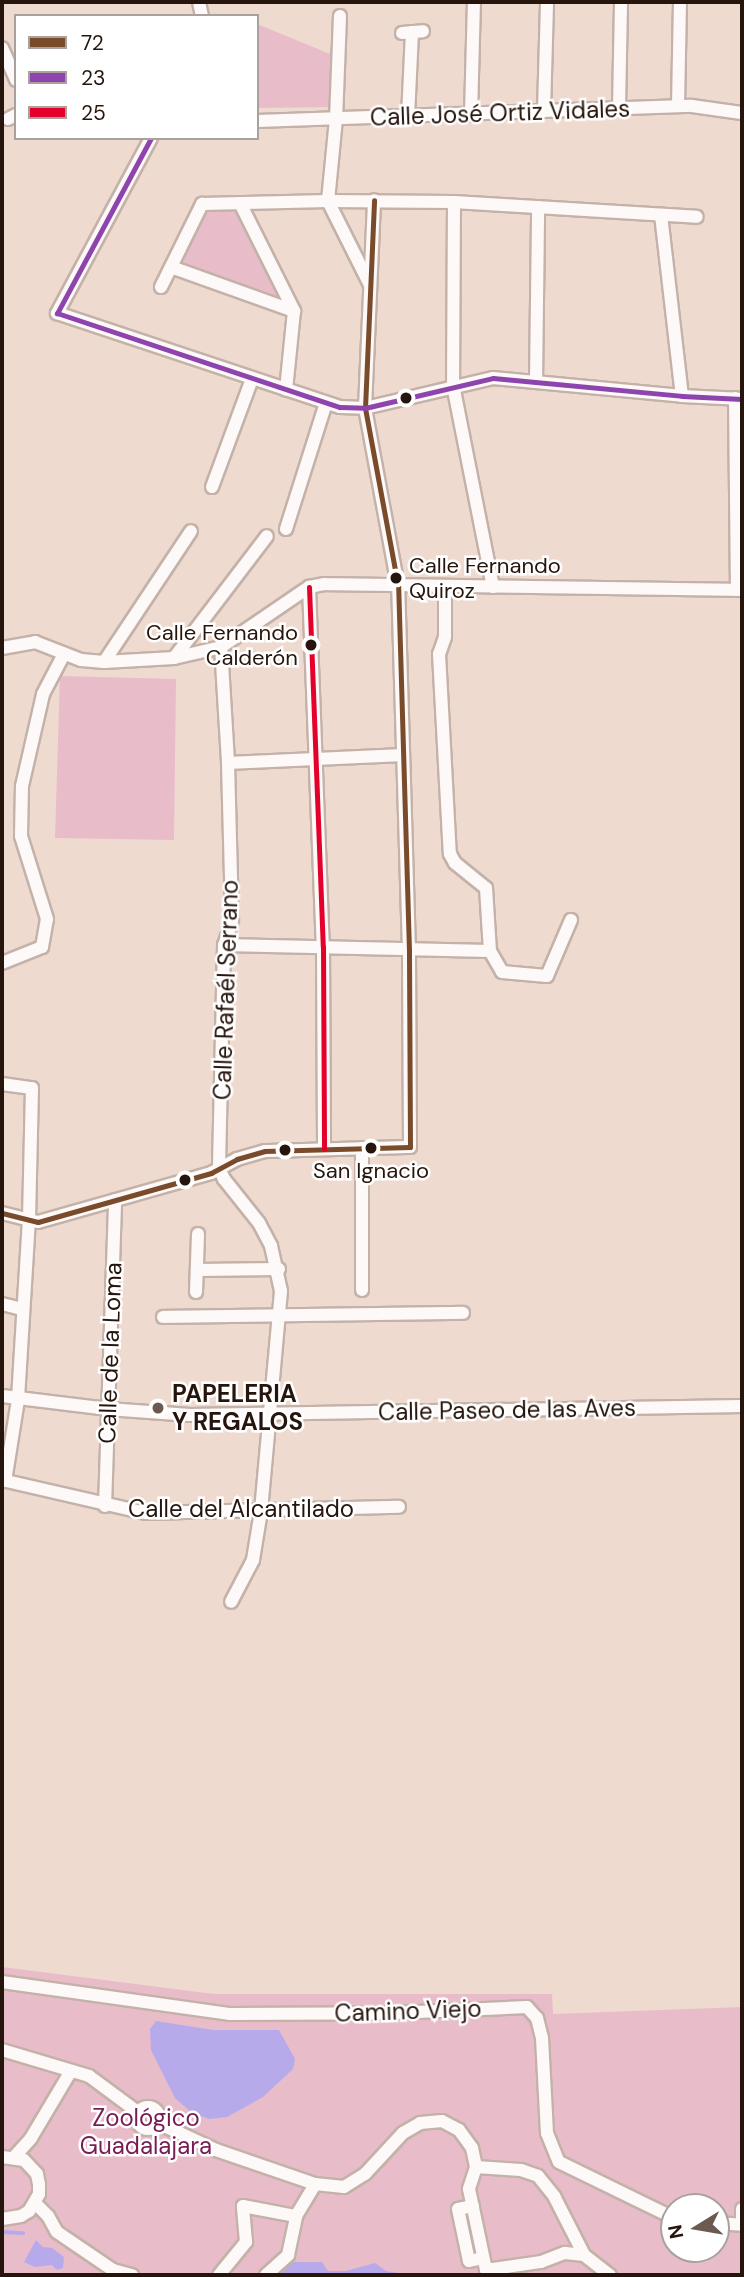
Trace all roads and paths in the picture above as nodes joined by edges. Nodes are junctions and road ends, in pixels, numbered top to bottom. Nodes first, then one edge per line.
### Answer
1 (474, 2) edge
2 (547, 2) edge
3 (621, 2) edge
4 (680, 2) edge
5 (340, 16) dead end
6 (412, 32) dead end
7 (2, 48) edge
8 (14, 75) edge
9 (678, 106) junction
10 (619, 107) junction
11 (544, 111) junction
12 (742, 113) edge
13 (471, 115) junction
14 (408, 117) junction
15 (336, 119) junction
16 (259, 121) edge
17 (150, 140) edge
18 (374, 200) junction
19 (328, 201) junction
20 (454, 202) junction
21 (240, 203) junction
22 (538, 207) junction
23 (661, 215) junction
24 (696, 217) dead end
25 (171, 267) junction
26 (370, 286) junction
27 (161, 287) dead end
28 (294, 311) junction
29 (252, 379) junction
30 (536, 382) junction
31 (453, 385) junction
32 (286, 390) junction
33 (681, 396) junction
34 (738, 399) edge
35 (326, 403) junction
36 (365, 408) junction
37 (212, 487) dead end
38 (286, 529) dead end
39 (191, 531) dead end
40 (267, 537) dead end
41 (398, 586) junction
42 (446, 586) junction
43 (309, 587) junction
44 (493, 587) junction
45 (740, 590) edge
46 (220, 647) junction
47 (2, 648) edge
48 (64, 654) junction
49 (174, 658) junction
50 (104, 662) junction
51 (403, 755) junction
52 (315, 760) junction
53 (228, 763) junction
54 (571, 920) dead end
55 (224, 944) junction
56 (323, 947) junction
57 (409, 951) junction
58 (490, 951) junction
59 (2, 963) edge
60 (2, 1084) edge
61 (362, 1148) junction
62 (324, 1149) junction
63 (219, 1168) junction
64 (116, 1200) junction
65 (2, 1213) edge
66 (29, 1219) junction
67 (198, 1234) dead end
68 (279, 1269) junction
69 (197, 1270) junction
70 (362, 1290) dead end
71 (196, 1292) dead end
72 (2, 1304) edge
73 (22, 1308) junction
74 (463, 1313) dead end
75 (281, 1315) junction
76 (163, 1317) dead end
77 (2, 1396) edge
78 (18, 1400) junction
79 (742, 1406) edge
80 (108, 1409) junction
81 (271, 1414) junction
82 (4, 1481) edge
83 (105, 1506) junction
84 (400, 1507) dead end
85 (261, 1511) junction
86 (231, 1602) dead end
87 (2, 1982) edge
88 (2, 2050) edge
89 (71, 2071) junction
90 (31, 2138) junction
91 (8, 2157) edge
92 (476, 2167) junction
93 (37, 2174) junction
94 (315, 2184) junction
95 (35, 2203) junction
96 (742, 2209) edge
97 (660, 2211) edge
98 (296, 2216) junction
99 (2, 2218) edge
100 (742, 2225) edge
101 (584, 2255) junction
102 (491, 2272) edge
103 (132, 2275) edge
104 (219, 2275) edge
105 (266, 2275) edge
106 (610, 2275) edge

1 - 13 street
2 - 11 street
3 - 10 street
4 - 9 street
5 - 15 street
6 - 14 street
7 - 8 street
9 - 10 street, Calle José Ortiz Vidales
9 - 12 street, Calle José Ortiz Vidales
10 - 11 street, Calle José Ortiz Vidales
11 - 13 street, Calle José Ortiz Vidales
13 - 14 street, Calle José Ortiz Vidales
14 - 15 street, Calle José Ortiz Vidales
15 - 16 street, Calle José Ortiz Vidales
15 - 19 street
17 - 29 street
18 - 19 street
18 - 20 street
18 - 26 street
19 - 21 street
19 - 26 street
20 - 22 street
20 - 31 street
21 - 25 street
21 - 28 street
22 - 23 street
22 - 30 street
23 - 24 street
23 - 33 street
25 - 27 street
25 - 28 street
26 - 36 street
28 - 32 street
29 - 32 street
29 - 37 street
30 - 31 street
30 - 33 street
31 - 36 street
31 - 44 street
32 - 35 street
33 - 34 street
34 - 45 street
35 - 36 street
35 - 38 street
36 - 41 street
39 - 50 street
40 - 49 street
41 - 42 street
41 - 43 street
41 - 51 street
42 - 44 street
42 - 58 street
43 - 46 street
43 - 52 street
44 - 45 street
46 - 49 street
46 - 53 street, Calle Rafaél Serrano
47 - 48 street
48 - 50 street
48 - 59 street
49 - 50 street
51 - 52 street
51 - 57 street
52 - 53 street
52 - 56 street
53 - 55 street, Calle Rafaél Serrano
54 - 58 street
55 - 56 street
55 - 63 street, Calle Rafaél Serrano
56 - 57 street
56 - 62 street
57 - 58 street
57 - 61 street
60 - 66 street
61 - 62 street
61 - 70 street
62 - 63 street
63 - 64 street
63 - 68 street
64 - 66 street
64 - 80 street, Calle de la Loma
65 - 66 street
66 - 73 street
67 - 69 street
68 - 69 street
68 - 75 street
69 - 71 street
72 - 73 street
73 - 78 street
74 - 75 street
75 - 76 street
75 - 81 street
77 - 78 street, Calle Paseo de las Aves
78 - 80 street, Calle Paseo de las Aves
78 - 82 street
79 - 81 street, Calle Paseo de las Aves
80 - 81 street, Calle Paseo de las Aves
80 - 83 street, Calle de la Loma
81 - 85 street
82 - 83 street, Calle del Alcantilado
83 - 85 street, Calle del Alcantilado
84 - 85 street, Calle del Alcantilado
85 - 86 street
87 - 97 street, Camino Viejo
88 - 89 street
89 - 90 street
89 - 94 street
90 - 91 street
90 - 93 street
91 - 93 street
92 - 94 street
92 - 101 street
92 - 102 street
93 - 95 street
94 - 98 street
95 - 99 street
95 - 103 street
96 - 100 street
98 - 104 street
98 - 105 street
101 - 102 street
101 - 106 street

